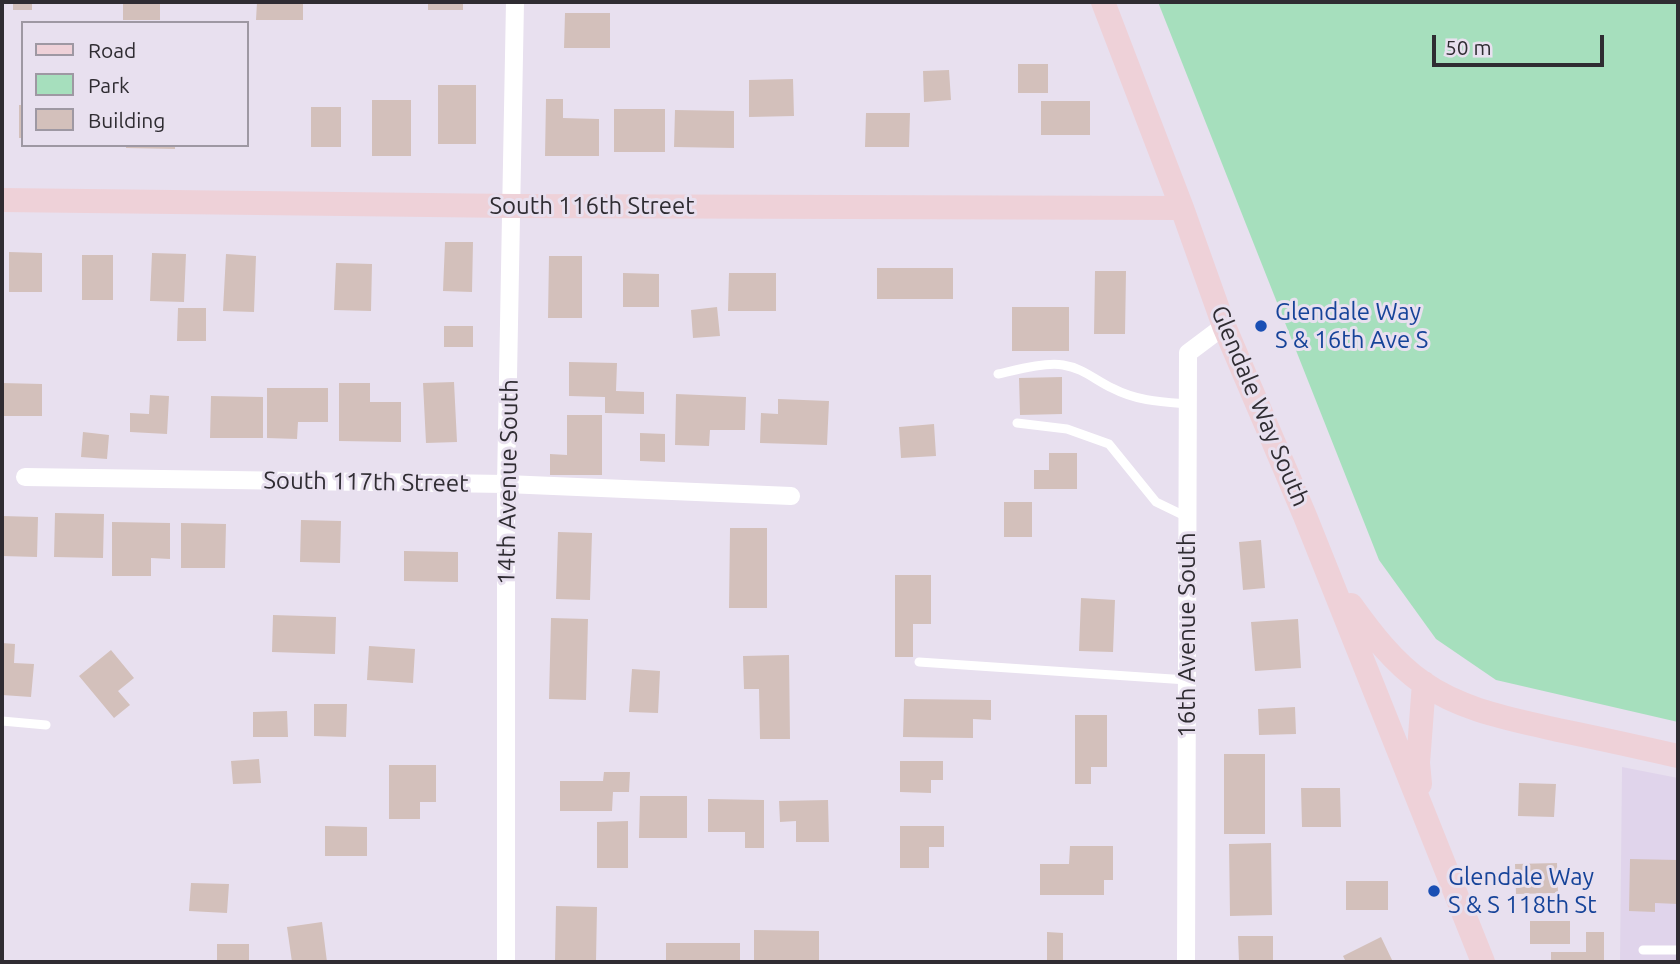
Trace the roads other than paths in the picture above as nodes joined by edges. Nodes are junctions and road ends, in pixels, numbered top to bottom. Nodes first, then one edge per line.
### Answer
1 (515, 2) edge
2 (1103, 2) edge
3 (2, 200) edge
4 (513, 206) junction
5 (1182, 208) junction
6 (1224, 326) junction
7 (998, 374) dead end
8 (1187, 404) junction
9 (1017, 423) dead end
10 (25, 477) dead end
11 (506, 484) junction
12 (791, 496) dead end
13 (1305, 516) junction
14 (1187, 517) junction
15 (919, 662) dead end
16 (1187, 680) junction
17 (1424, 684) junction
18 (2, 722) edge
19 (46, 725) dead end
20 (1678, 756) edge
21 (1423, 808) junction
22 (1643, 950) dead end
23 (1678, 950) edge
24 (506, 962) edge
25 (1186, 962) edge
26 (1483, 962) edge

1 - 4 street, 14th Avenue South
2 - 5 street, Glendale Way South
3 - 4 street, South 116th Street
4 - 5 street, South 116th Street
4 - 11 street, 14th Avenue South
5 - 6 street, Glendale Way South
6 - 8 street, 16th Avenue South
6 - 13 street, Glendale Way South
7 - 8 lane
8 - 14 street, 16th Avenue South
9 - 14 lane
10 - 11 street, South 117th Street
11 - 12 street, South 117th Street
11 - 24 street, 14th Avenue South
13 - 17 street
13 - 21 street, Glendale Way South
14 - 16 street, 16th Avenue South
15 - 16 lane
16 - 25 street, 16th Avenue South
17 - 20 street
17 - 21 street, Glendale Way South
18 - 19 lane
21 - 26 street, Glendale Way South
22 - 23 lane

